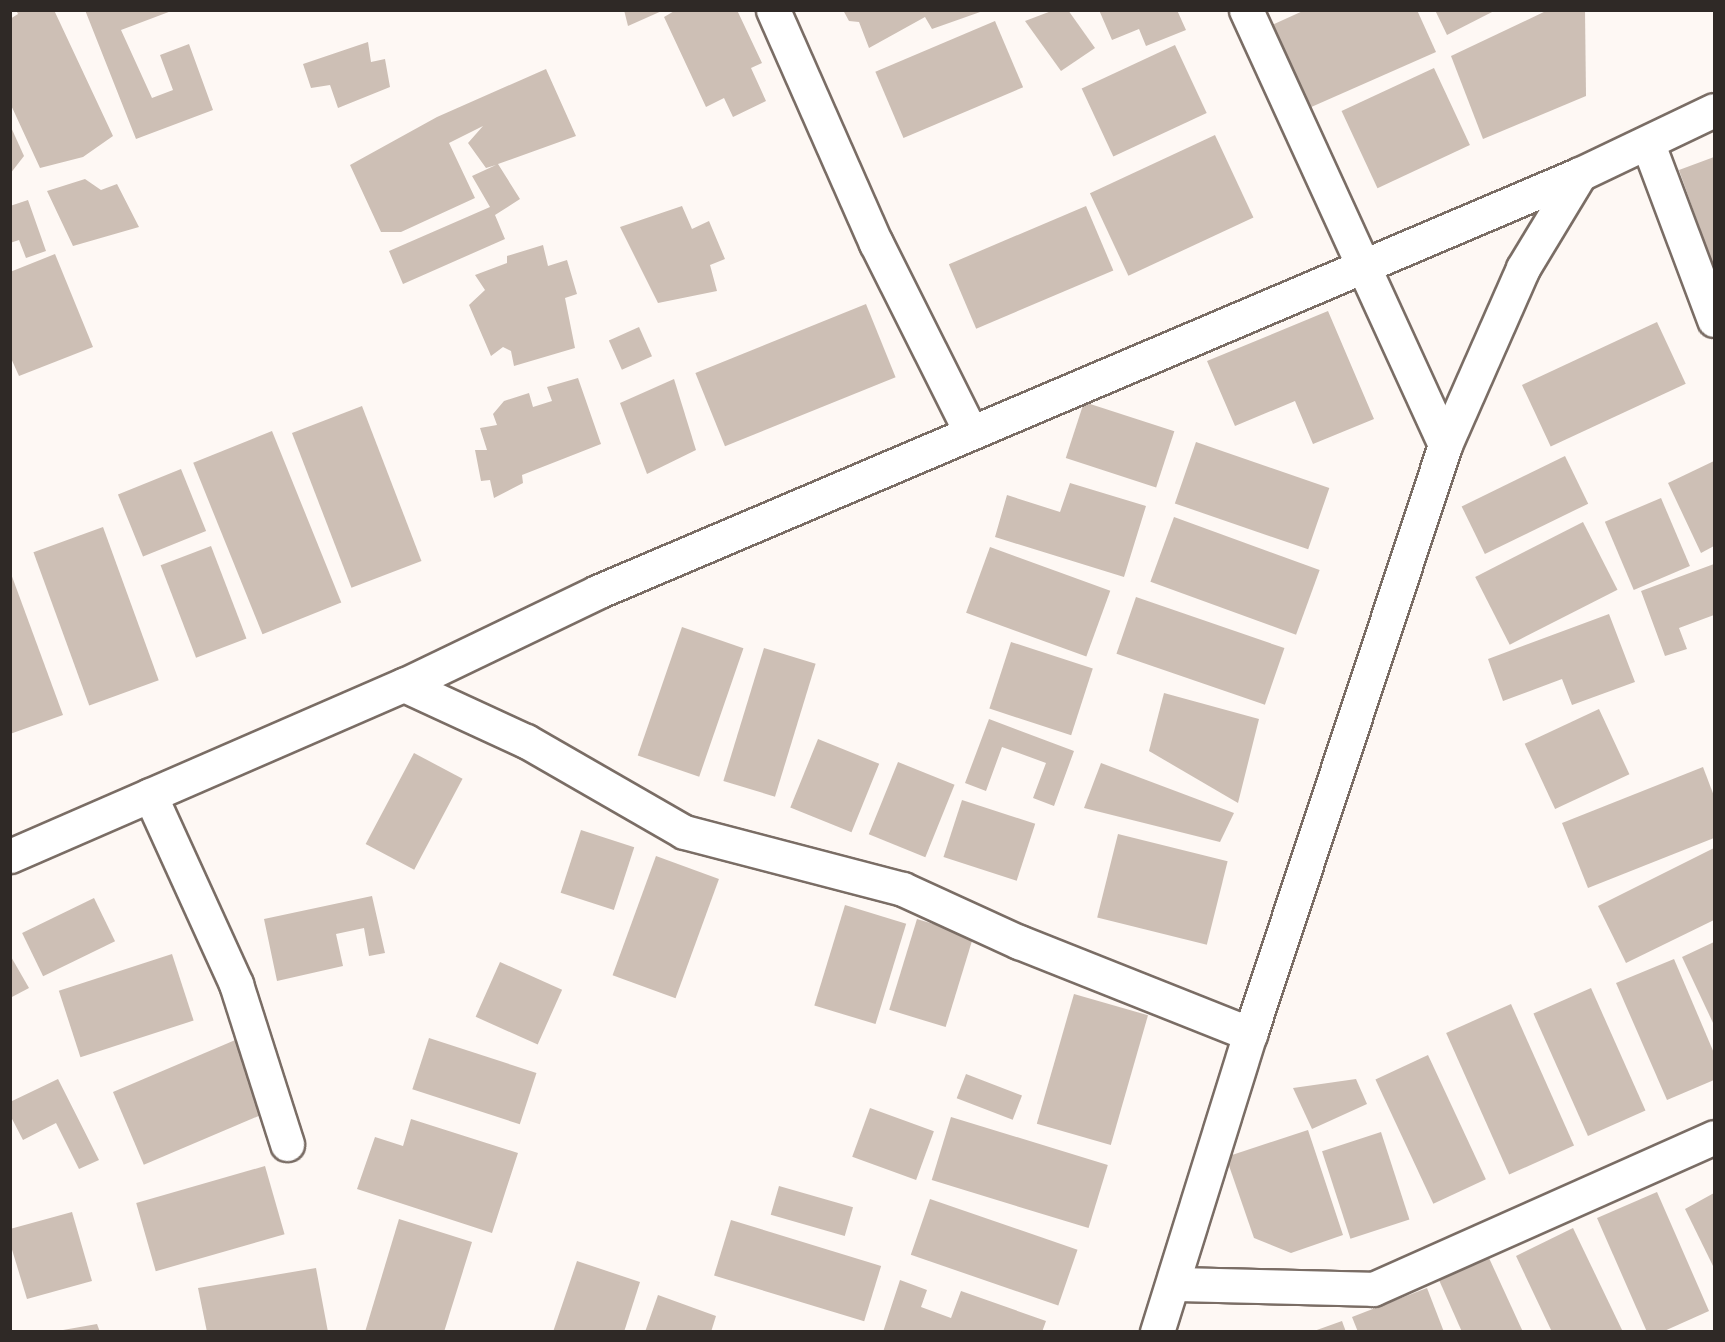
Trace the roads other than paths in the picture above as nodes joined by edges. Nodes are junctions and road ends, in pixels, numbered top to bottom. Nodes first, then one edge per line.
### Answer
1 (773, 10) edge
2 (1246, 10) edge
3 (1714, 110) edge
4 (1648, 144) junction
5 (1580, 174) junction
6 (1362, 268) junction
7 (1714, 320) edge
8 (971, 434) junction
9 (1445, 445) junction
10 (404, 685) junction
11 (150, 795) junction
12 (10, 856) edge
13 (1250, 1034) junction
14 (1714, 1137) edge
15 (287, 1144) dead end
16 (1174, 1284) junction
17 (1157, 1332) edge

1 - 8 street
2 - 6 street
3 - 4 street
4 - 5 street
4 - 7 street
5 - 6 street
5 - 9 street
6 - 8 street
6 - 9 street
8 - 10 street
9 - 13 street
10 - 11 street
10 - 13 street
11 - 12 street
11 - 15 street
13 - 16 street
14 - 16 street
16 - 17 street

